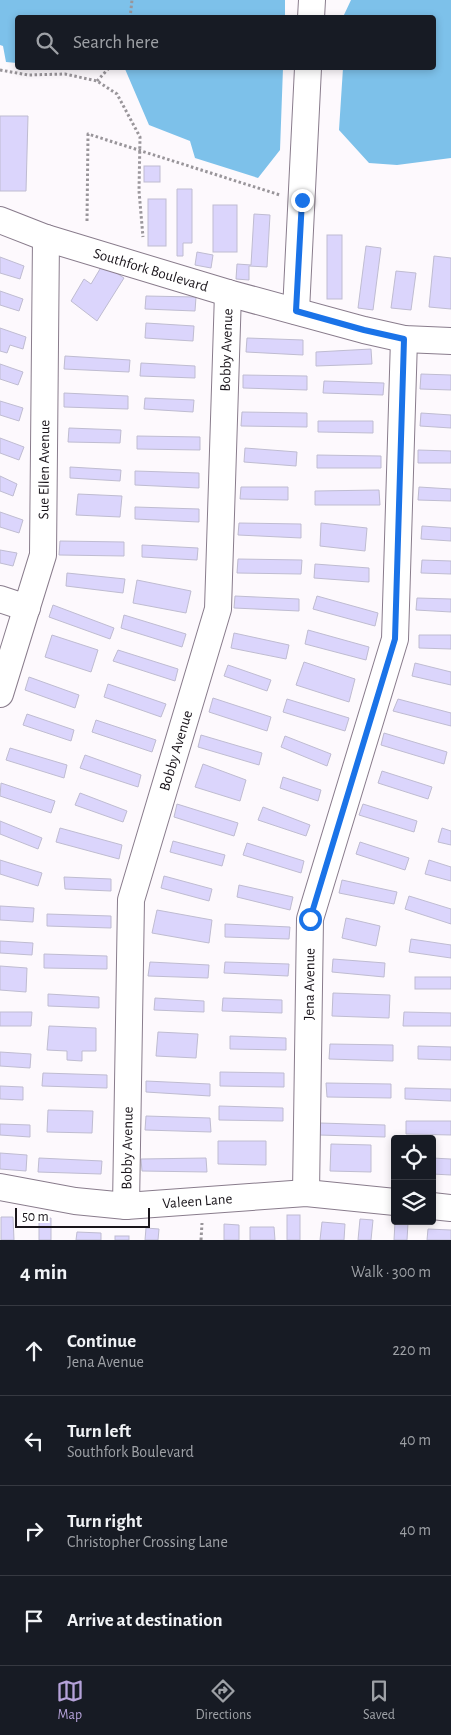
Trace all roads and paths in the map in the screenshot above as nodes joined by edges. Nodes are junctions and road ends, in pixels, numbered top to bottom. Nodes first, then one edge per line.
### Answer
1 (132, 0) edge
2 (312, 0) edge
3 (130, 15) edge
4 (311, 15) edge
5 (0, 70) edge
6 (107, 70) edge
7 (308, 70) edge
8 (97, 81) junction
9 (139, 151) junction
10 (282, 196) dead end
11 (0, 220) edge
12 (87, 221) dead end
13 (46, 238) junction
14 (143, 238) dead end
15 (228, 293) junction
16 (296, 311) junction
17 (404, 339) junction
18 (451, 342) edge
19 (0, 599) edge
20 (27, 608) junction
21 (0, 694) edge
22 (0, 1187) edge
23 (306, 1192) junction
24 (391, 1202) edge
25 (126, 1206) junction
26 (436, 1206) edge
27 (451, 1208) edge
28 (202, 1221) dead end
29 (201, 1240) edge

1 - 3 path
2 - 4 street
5 - 8 path
6 - 8 path
7 - 16 street
8 - 9 path
9 - 10 path
9 - 12 path
9 - 14 path
11 - 13 street, Southfork Boulevard
13 - 15 street, Southfork Boulevard
13 - 20 street, Sue Ellen Avenue
15 - 16 street, Southfork Boulevard
15 - 25 street, Bobby Avenue
16 - 17 street, Southfork Boulevard
17 - 18 street, Southfork Boulevard
17 - 23 street, Jena Avenue
19 - 20 street
20 - 21 street, Sue Ellen Avenue
22 - 25 street, Valeen Lane
23 - 24 street, Valeen Lane
23 - 25 street, Valeen Lane
26 - 27 street
28 - 29 path

